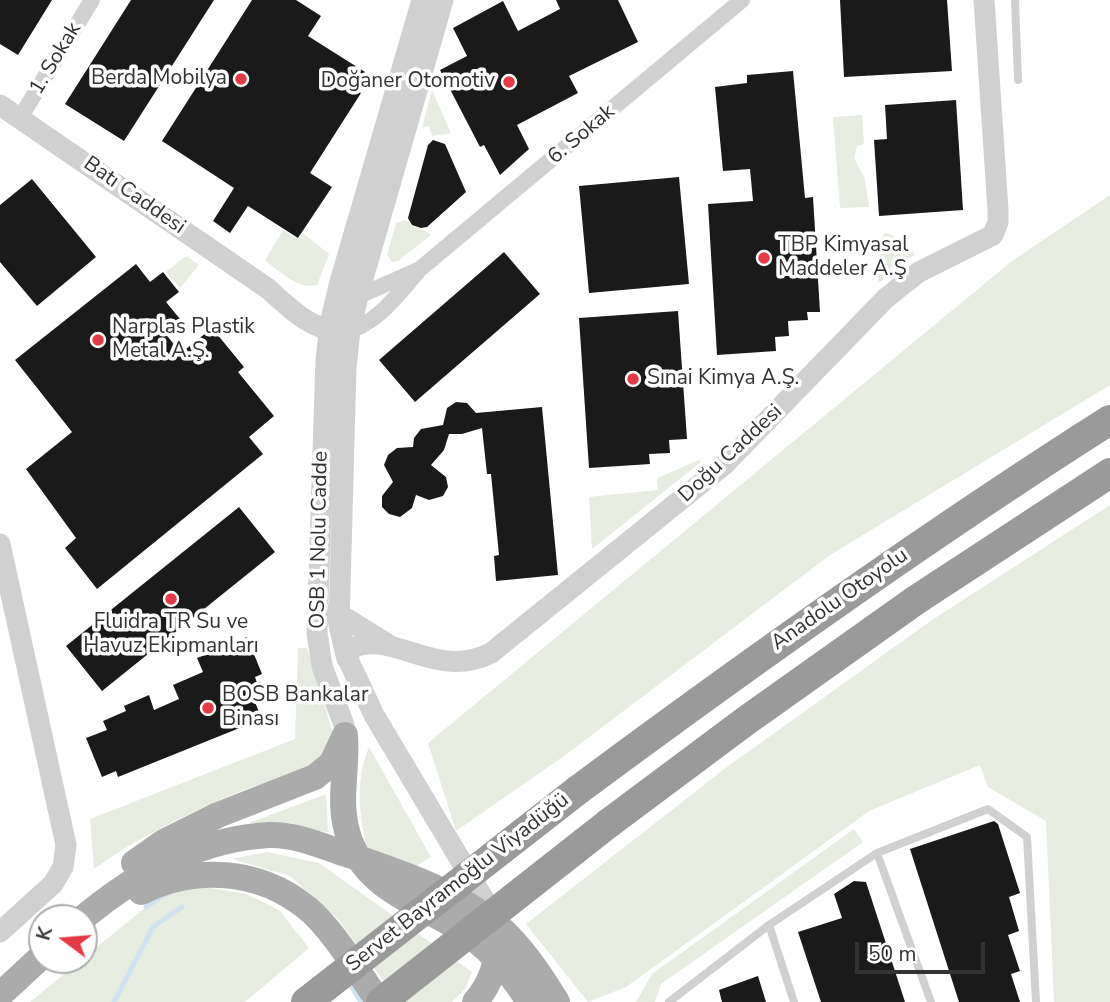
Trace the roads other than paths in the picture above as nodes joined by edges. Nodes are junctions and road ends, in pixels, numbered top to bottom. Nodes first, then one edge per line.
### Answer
1 (92, 0) edge
2 (422, 0) edge
3 (443, 0) edge
4 (742, 0) edge
5 (984, 0) edge
6 (1015, 0) edge
7 (1018, 80) dead end
8 (0, 105) edge
9 (20, 118) junction
10 (420, 269) junction
11 (267, 288) junction
12 (345, 301) junction
13 (340, 331) junction
14 (1110, 420) edge
15 (1110, 473) edge
16 (0, 544) edge
17 (339, 614) junction
18 (318, 623) junction
19 (394, 648) junction
20 (347, 659) junction
21 (345, 735) junction
22 (578, 790) joint
23 (877, 853) junction
24 (360, 859) junction
25 (96, 904) edge
26 (98, 906) edge
27 (98, 912) edge
28 (769, 925) junction
29 (501, 928) junction
30 (0, 932) edge
31 (497, 961) junction
32 (28, 969) edge
33 (0, 995) edge
34 (306, 1002) edge
35 (380, 1002) edge
36 (475, 1002) edge
37 (529, 1002) edge
38 (557, 1002) edge
39 (669, 1002) edge
40 (794, 1002) edge
41 (931, 1002) edge
42 (1036, 1002) edge

1 - 9 street, 1. Sokak
2 - 12 street, OSB 1 Nolu Cadde
3 - 12 street, OSB 1 Nolu Cadde
4 - 10 street, 6. Sokak
5 - 19 street, Doğu Caddesi
6 - 7 lane
8 - 9 street, Batı Caddesi
9 - 11 street, Batı Caddesi
10 - 12 street, 6. Sokak
10 - 13 street, 6. Sokak
11 - 12 street, Batı Caddesi
11 - 13 street, Batı Caddesi
12 - 13 street, OSB 1 Nolu Cadde
13 - 17 street, OSB 1 Nolu Cadde
13 - 18 street, OSB 1 Nolu Cadde
14 - 22 highway, Anadolu Otoyolu
15 - 35 highway, Anadolu Otoyolu, bridge
16 - 30 street
17 - 18 street
17 - 19 street, Doğu Caddesi
17 - 20 street, OSB 1 Nolu Cadde
18 - 21 street, OSB 1 Nolu Cadde
19 - 20 street, Doğu Caddesi
20 - 29 street, OSB 1 Nolu Cadde
21 - 24 main road, OSB 1 Nolu Cadde
21 - 25 main road
22 - 34 highway, Servet Bayramoğlu Viyadüğü, bridge
23 - 28 lane
23 - 41 lane
23 - 42 lane
24 - 26 main road
24 - 29 main road
24 - 31 main road, OSB 1 Nolu Cadde
27 - 35 main road
28 - 39 lane
28 - 40 lane
29 - 31 main road
29 - 38 main road
31 - 36 main road
31 - 37 main road, OSB 1 Nolu Cadde
32 - 33 main road

